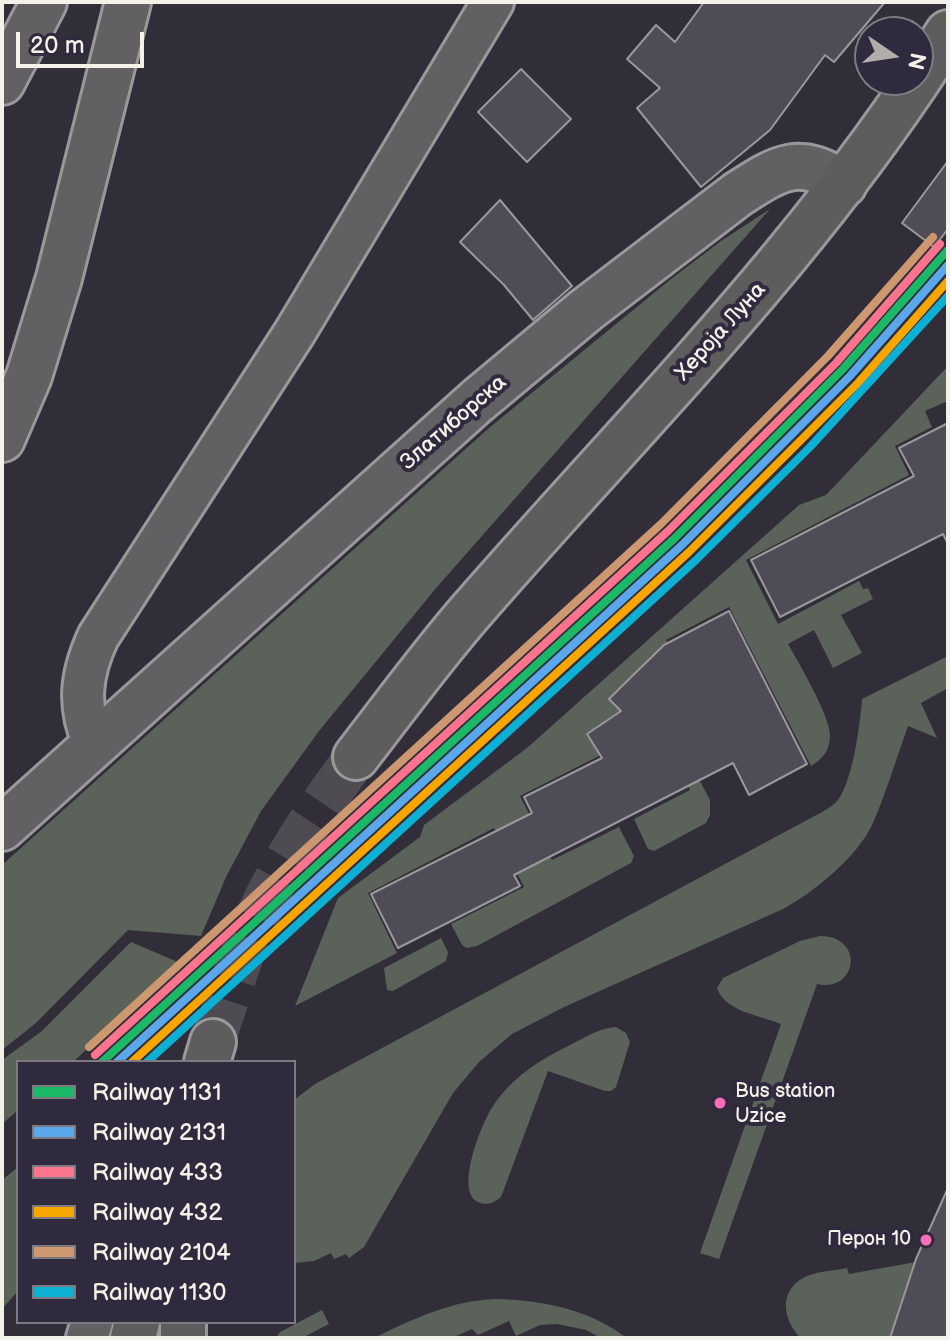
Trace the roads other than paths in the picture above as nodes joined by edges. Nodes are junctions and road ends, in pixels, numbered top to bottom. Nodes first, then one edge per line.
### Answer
1 (44, 2) edge
2 (128, 2) edge
3 (493, 2) edge
4 (948, 33) edge
5 (2, 82) edge
6 (844, 184) junction
7 (2, 439) edge
8 (94, 744) junction
9 (356, 757) tunnel mouth
10 (2, 828) edge

1 - 5 street
2 - 7 street
3 - 8 street
4 - 6 main road, Хероја Луна
6 - 8 street, Златиборска
6 - 9 main road, Хероја Луна
8 - 10 street, Златиборска

